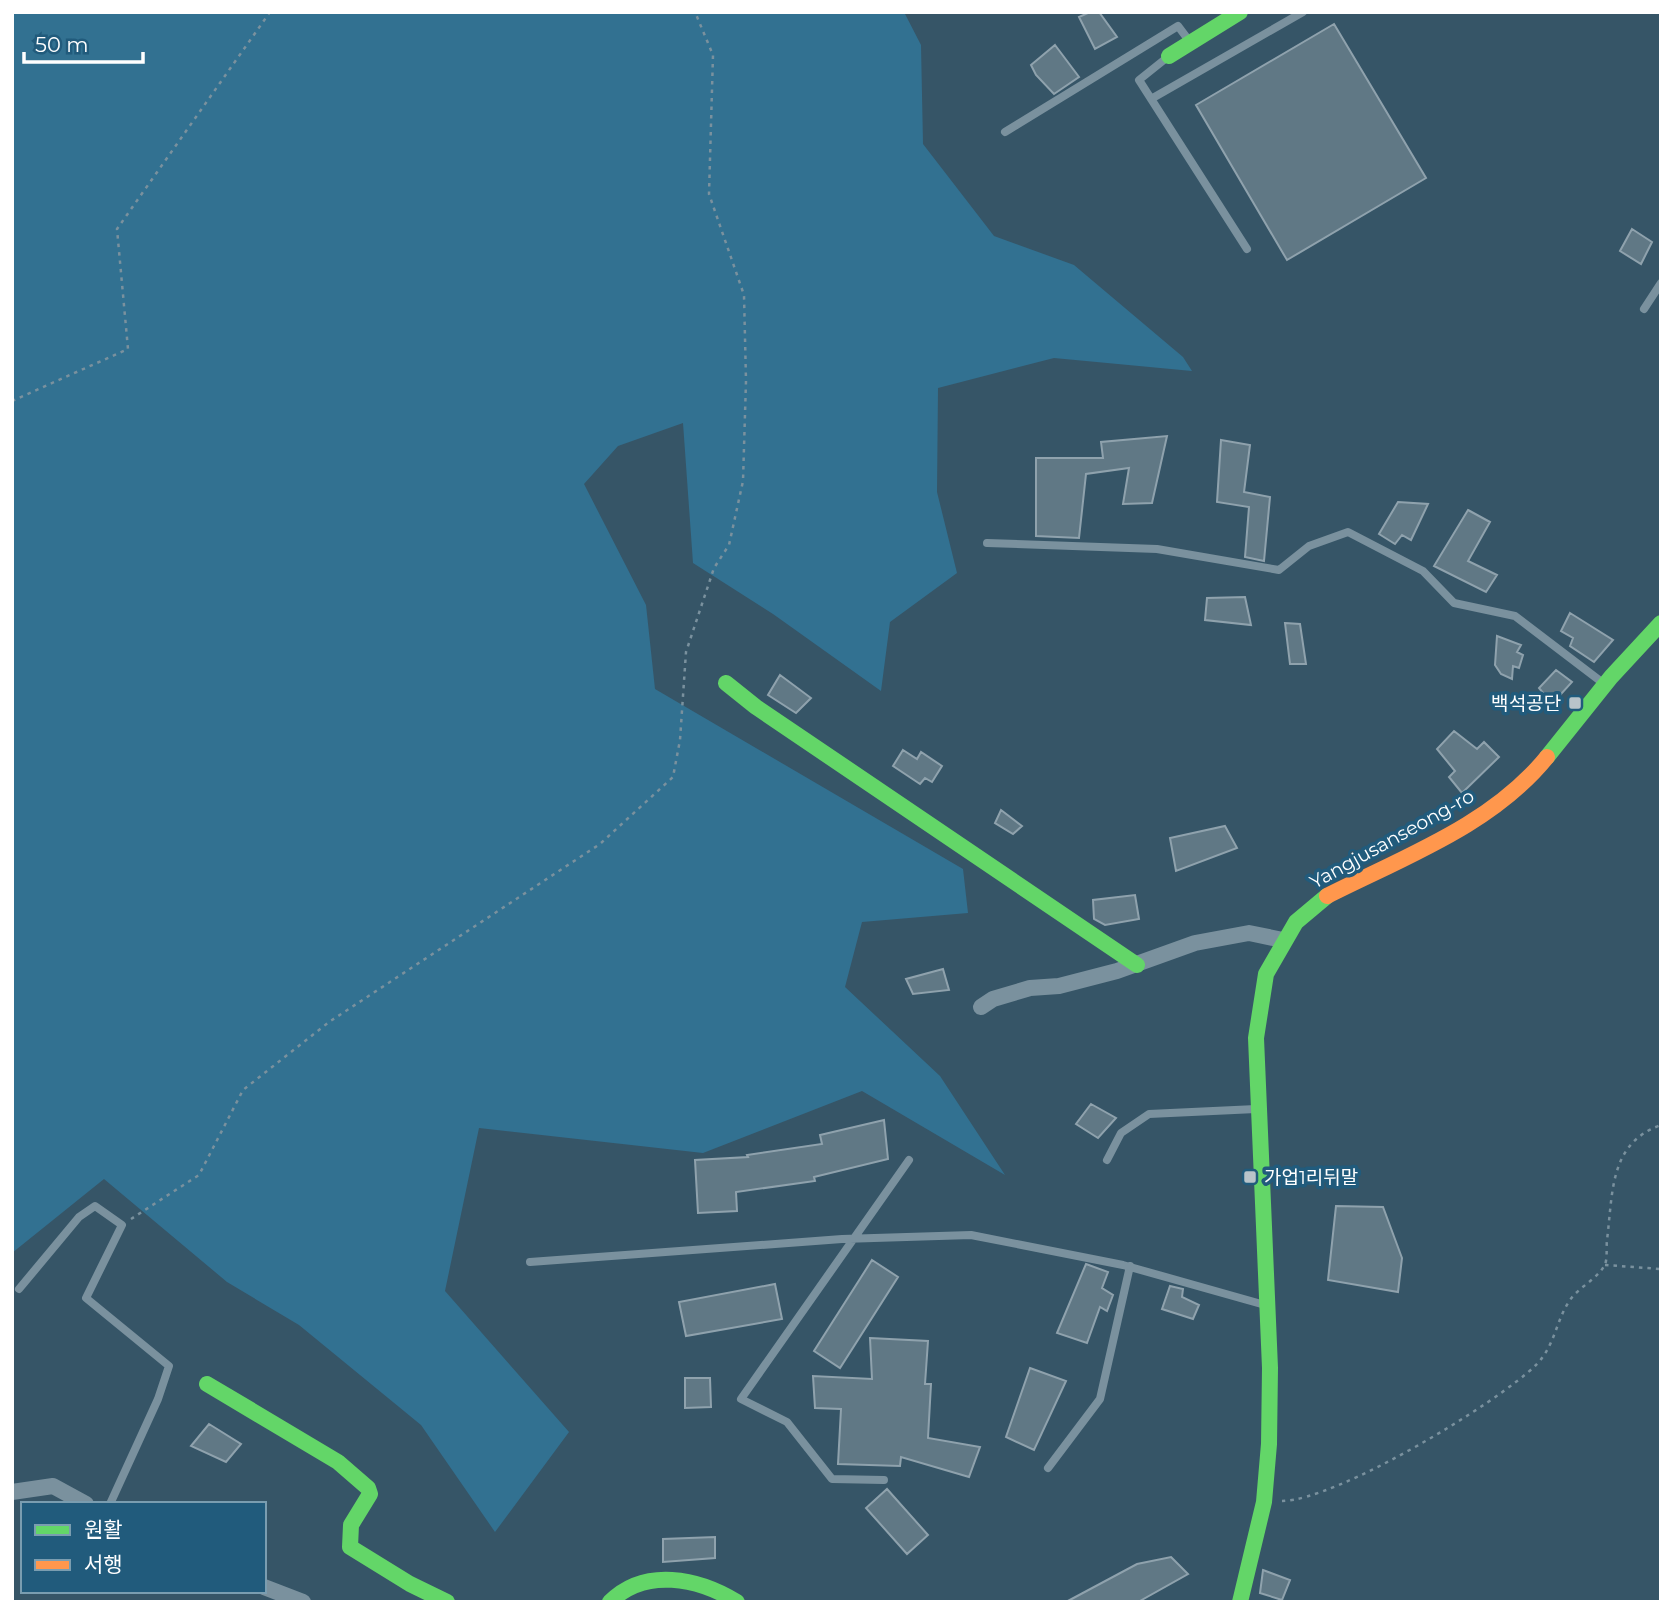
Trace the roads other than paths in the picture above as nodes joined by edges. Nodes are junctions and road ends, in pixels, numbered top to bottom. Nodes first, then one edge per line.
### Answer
1 (1240, 12) edge
2 (1303, 12) edge
3 (1191, 42) junction
4 (1169, 56) joint
5 (1151, 99) junction
6 (1005, 132) dead end
7 (1247, 249) dead end
8 (1661, 283) edge
9 (1644, 309) dead end
10 (987, 543) dead end
11 (1661, 623) edge
12 (726, 683) dead end
13 (1605, 685) junction
14 (1283, 940) junction
15 (1137, 965) junction
16 (981, 1007) dead end
17 (1259, 1109) junction
18 (909, 1160) dead end
19 (1107, 1160) dead end
20 (856, 1238) junction
21 (530, 1262) dead end
22 (1129, 1266) junction
23 (19, 1289) dead end
24 (1268, 1306) junction
25 (207, 1384) dead end
26 (1048, 1468) dead end
27 (884, 1480) dead end
28 (12, 1492) edge
29 (82, 1502) edge
30 (111, 1502) edge
31 (266, 1588) edge
32 (303, 1602) edge
33 (447, 1602) edge
34 (610, 1602) edge
35 (737, 1602) edge
36 (1240, 1602) edge

1 - 3 street
2 - 5 lane
3 - 4 street
3 - 6 lane
4 - 5 lane
5 - 7 lane
8 - 9 lane
10 - 13 lane
11 - 13 street, Yangjusanseong-ro
12 - 15 street
13 - 14 street, Yangjusanseong-ro
14 - 15 street
14 - 17 street, Yangjusanseong-ro
15 - 16 street
17 - 19 lane
17 - 24 street, Yangjusanseong-ro
18 - 20 lane
20 - 21 lane
20 - 22 lane
20 - 27 lane
22 - 24 lane
22 - 26 lane
23 - 30 lane
24 - 36 street, Yangjusanseong-ro
25 - 33 street
28 - 29 street
31 - 32 street
34 - 35 street

